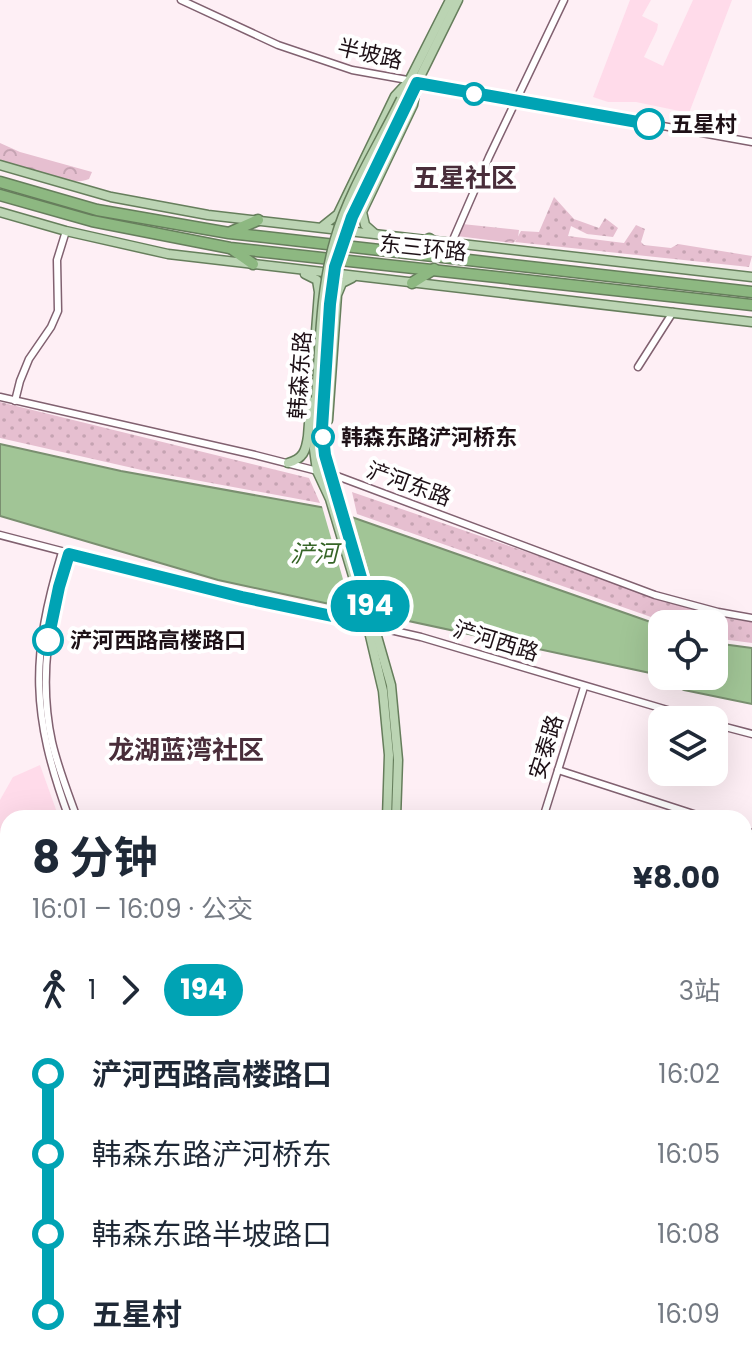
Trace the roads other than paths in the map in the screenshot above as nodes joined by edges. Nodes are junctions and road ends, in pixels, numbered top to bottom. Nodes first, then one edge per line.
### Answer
1 (181, 0) edge
2 (450, 0) edge
3 (458, 0) edge
4 (564, 0) edge
5 (413, 82) junction
6 (515, 101) junction
7 (752, 142) edge
8 (0, 165) edge
9 (0, 182) edge
10 (0, 195) edge
11 (0, 212) edge
12 (258, 220) junction
13 (318, 227) junction
14 (66, 231) junction
15 (229, 233) junction
16 (375, 233) junction
17 (429, 239) junction
18 (452, 242) junction
19 (230, 248) junction
20 (459, 259) junction
21 (253, 264) junction
22 (293, 269) junction
23 (434, 269) junction
24 (752, 277) edge
25 (363, 278) junction
26 (412, 283) junction
27 (752, 292) edge
28 (752, 305) edge
29 (673, 312) junction
30 (752, 322) edge
31 (638, 367) dead end
32 (0, 397) edge
33 (320, 398) junction
34 (15, 401) junction
35 (310, 413) junction
36 (315, 424) junction
37 (308, 436) junction
38 (288, 463) junction
39 (317, 471) junction
40 (334, 475) junction
41 (0, 535) edge
42 (66, 553) junction
43 (752, 618) edge
44 (370, 620) junction
45 (584, 687) junction
46 (651, 706) edge
47 (728, 728) edge
48 (752, 734) edge
49 (558, 770) junction
50 (66, 810) edge
51 (74, 810) edge
52 (387, 810) edge
53 (396, 810) edge
54 (546, 810) edge
55 (681, 810) edge

1 - 5 street, 半坡路
2 - 5 main road, 韩森东路
3 - 5 main road, 韩森东路
4 - 6 street
5 - 6 street, 半坡路
5 - 13 main road
5 - 16 main road
5 - 33 main road, 韩森东路, bridge
6 - 7 street, 半坡路
6 - 18 street
8 - 12 main road
9 - 15 highway, 东三环路
10 - 19 highway, 东三环路
11 - 14 main road
12 - 13 main road
12 - 15 highway
13 - 16 main road
14 - 21 main road
14 - 34 street
15 - 20 highway, 东三环路
16 - 17 main road
17 - 18 main road
17 - 20 highway
18 - 24 main road
19 - 21 highway
19 - 23 highway, 东三环路
20 - 27 highway, 东三环路
21 - 22 main road
22 - 25 main road
22 - 35 main road
23 - 26 highway
23 - 28 highway, 东三环路
25 - 26 main road
25 - 40 main road
26 - 29 main road
29 - 30 main road
29 - 31 street
32 - 34 street, 浐河东路
33 - 36 main road, 韩森东路
33 - 40 main road, 韩森东路
34 - 38 street, 浐河东路
35 - 36 street
35 - 37 main road
36 - 37 street
36 - 39 main road, 韩森东路
37 - 38 main road
38 - 39 street, 浐河东路
39 - 40 street, 浐河东路
39 - 44 main road, 韩森东路
40 - 43 street, 浐河东路
40 - 44 main road, 韩森东路
41 - 42 street, 浐河西路
42 - 44 street, 浐河西路
42 - 50 street
42 - 51 street
44 - 45 street, 浐河西路
44 - 52 main road, 韩森东路
44 - 53 main road, 韩森东路
45 - 46 street, 浐河西路
45 - 49 street, 安泰路
47 - 48 street
49 - 54 street, 安泰路
49 - 55 street

